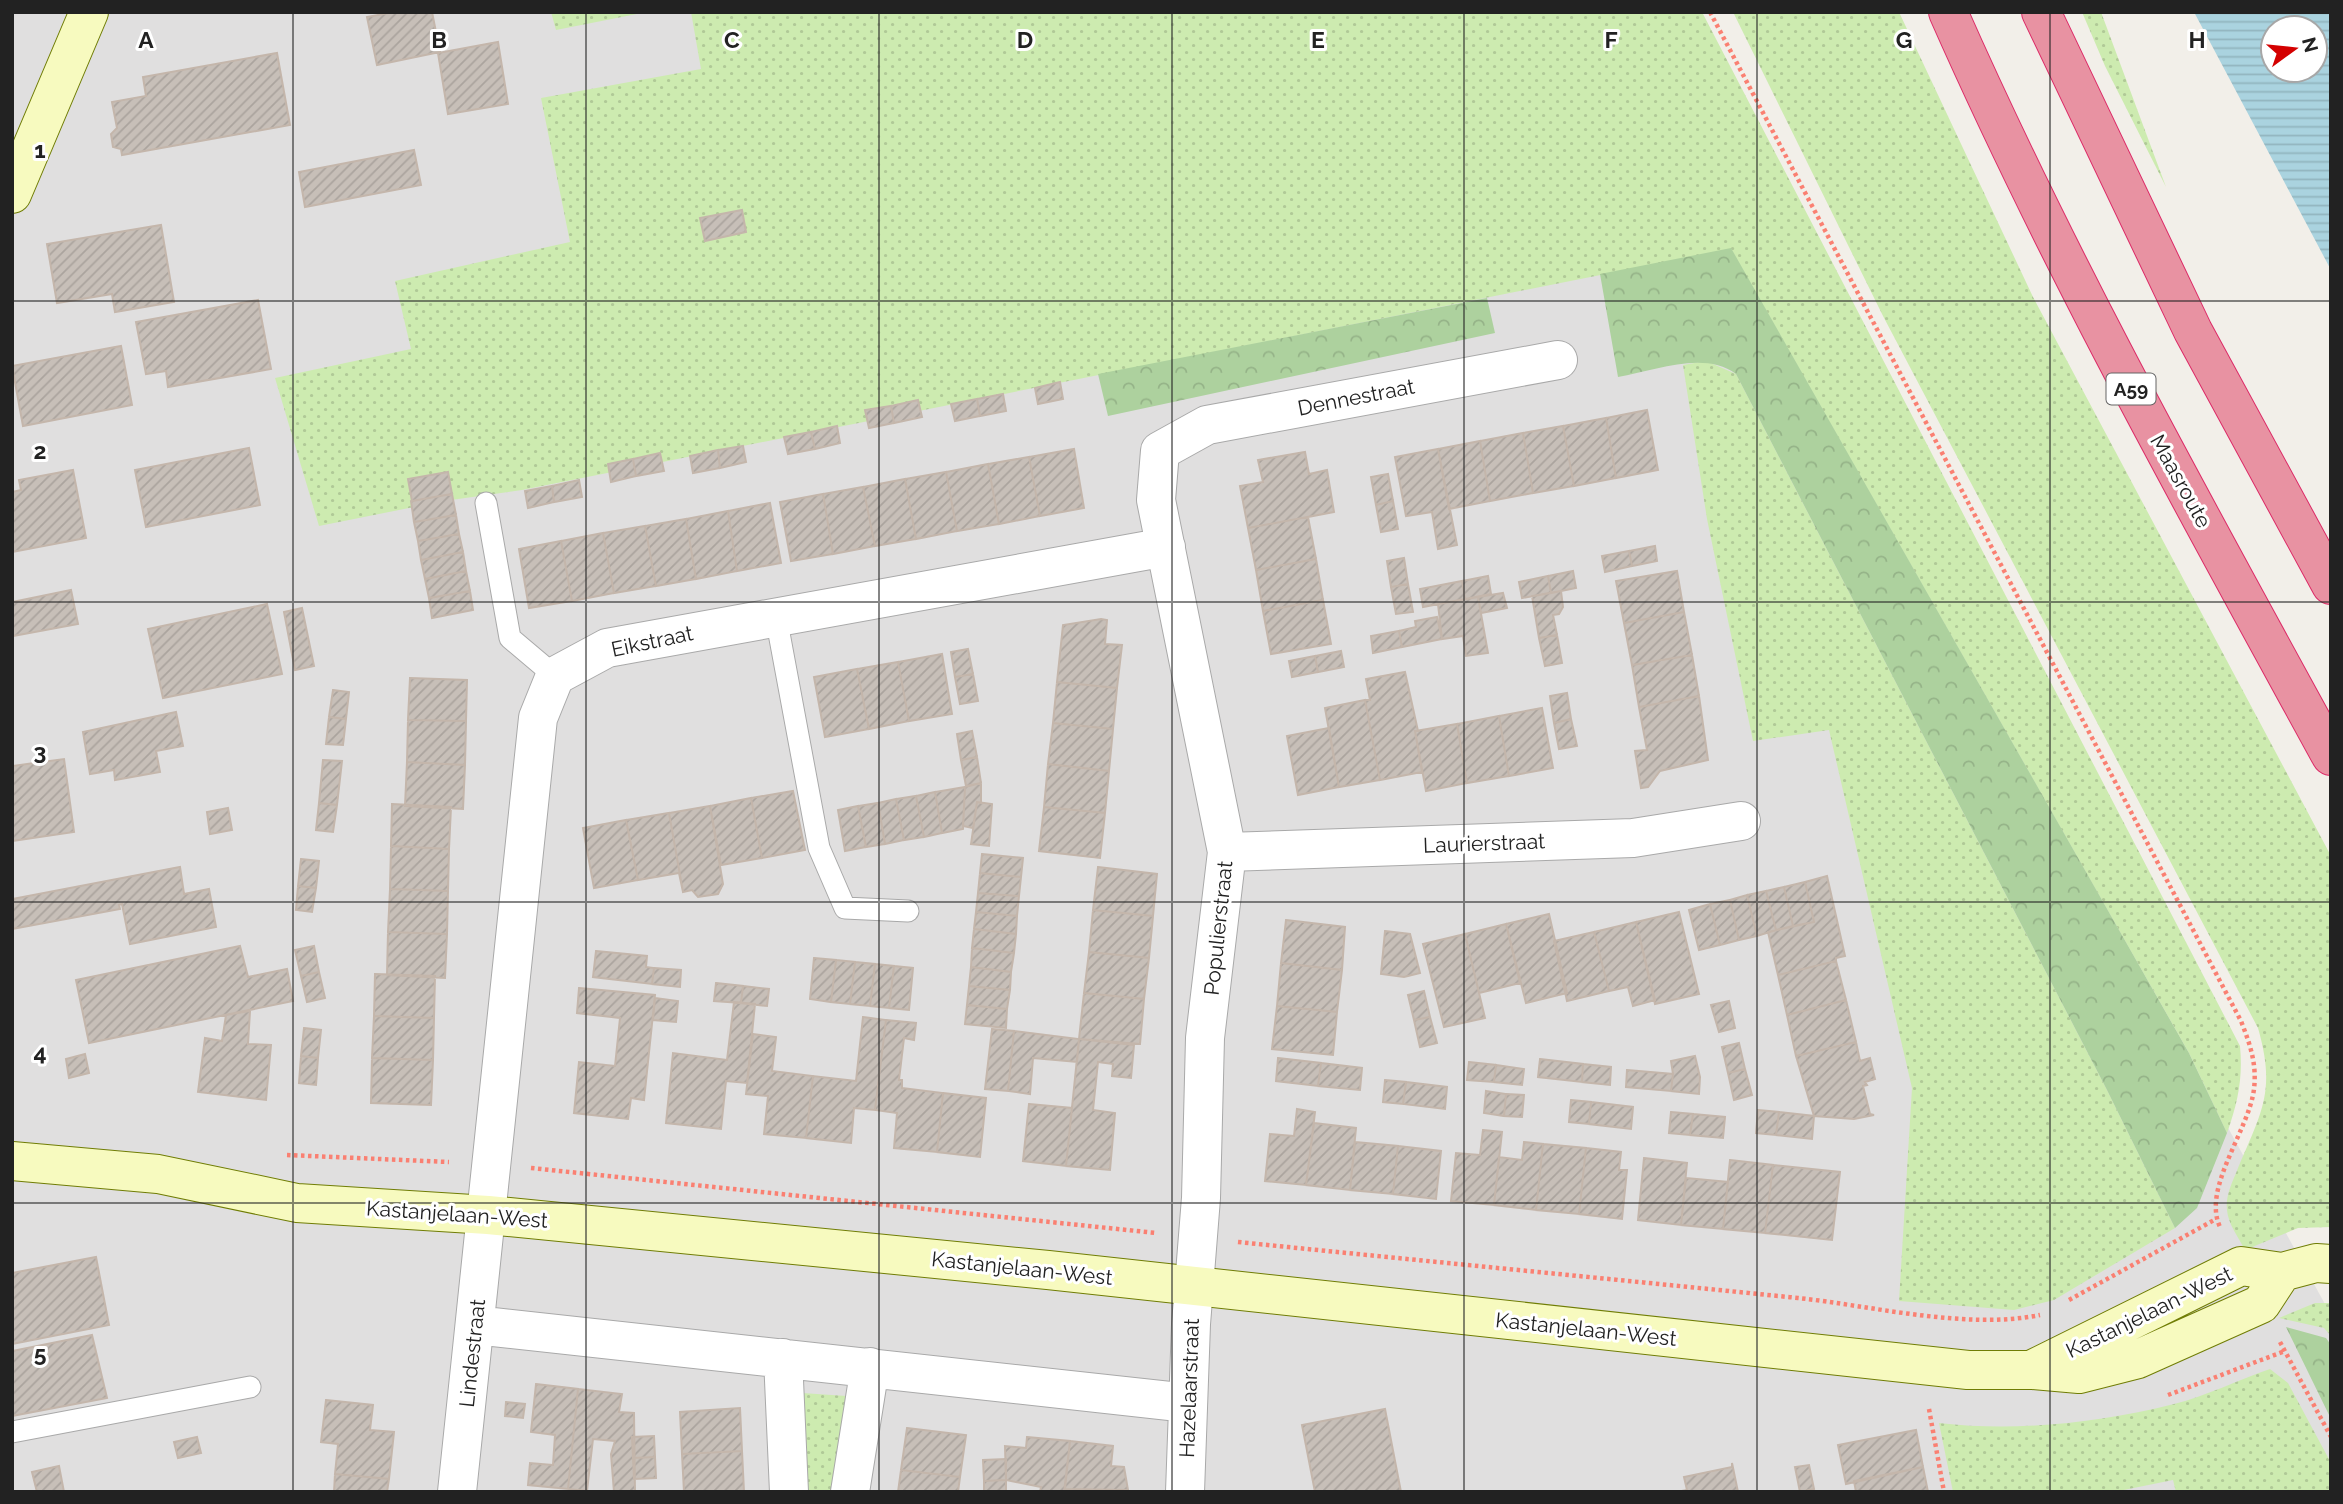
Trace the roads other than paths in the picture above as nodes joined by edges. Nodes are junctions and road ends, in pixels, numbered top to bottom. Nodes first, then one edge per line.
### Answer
1 (89, 12) edge
2 (1948, 12) edge
3 (2041, 12) edge
4 (12, 194) edge
5 (1558, 360) dead end
6 (1160, 451) joint
7 (486, 503) dead end
8 (1166, 547) junction
9 (2331, 585) edge
10 (776, 617) junction
11 (555, 676) junction
12 (2331, 756) edge
13 (1741, 821) dead end
14 (1227, 852) junction
15 (908, 911) dead end
16 (12, 1161) edge
17 (488, 1215) junction
18 (2331, 1264) edge
19 (1194, 1285) junction
20 (475, 1325) junction
21 (783, 1358) junction
22 (870, 1367) junction
23 (250, 1387) dead end
24 (1188, 1403) junction
25 (12, 1432) edge
26 (457, 1492) edge
27 (789, 1492) edge
28 (850, 1492) edge
29 (1185, 1492) edge

1 - 4 main road
2 - 12 highway, Maasroute / A59
3 - 9 highway
5 - 6 street, Dennestraat
6 - 8 street, Populierstraat
7 - 11 lane
8 - 10 street, Eikstraat
8 - 14 street, Populierstraat
10 - 11 street, Eikstraat
10 - 15 lane
11 - 17 street
13 - 14 street, Laurierstraat
14 - 19 street, Populierstraat
16 - 17 main road, Kastanjelaan-West
17 - 19 main road, Kastanjelaan-West
17 - 20 street, Lindestraat
18 - 19 main road, Kastanjelaan-West
19 - 24 street, Hazelaarstraat
20 - 21 street
20 - 26 street, Lindestraat
21 - 22 street
21 - 27 street
22 - 24 street
22 - 28 street
23 - 25 lane
24 - 29 street, Hazelaarstraat

